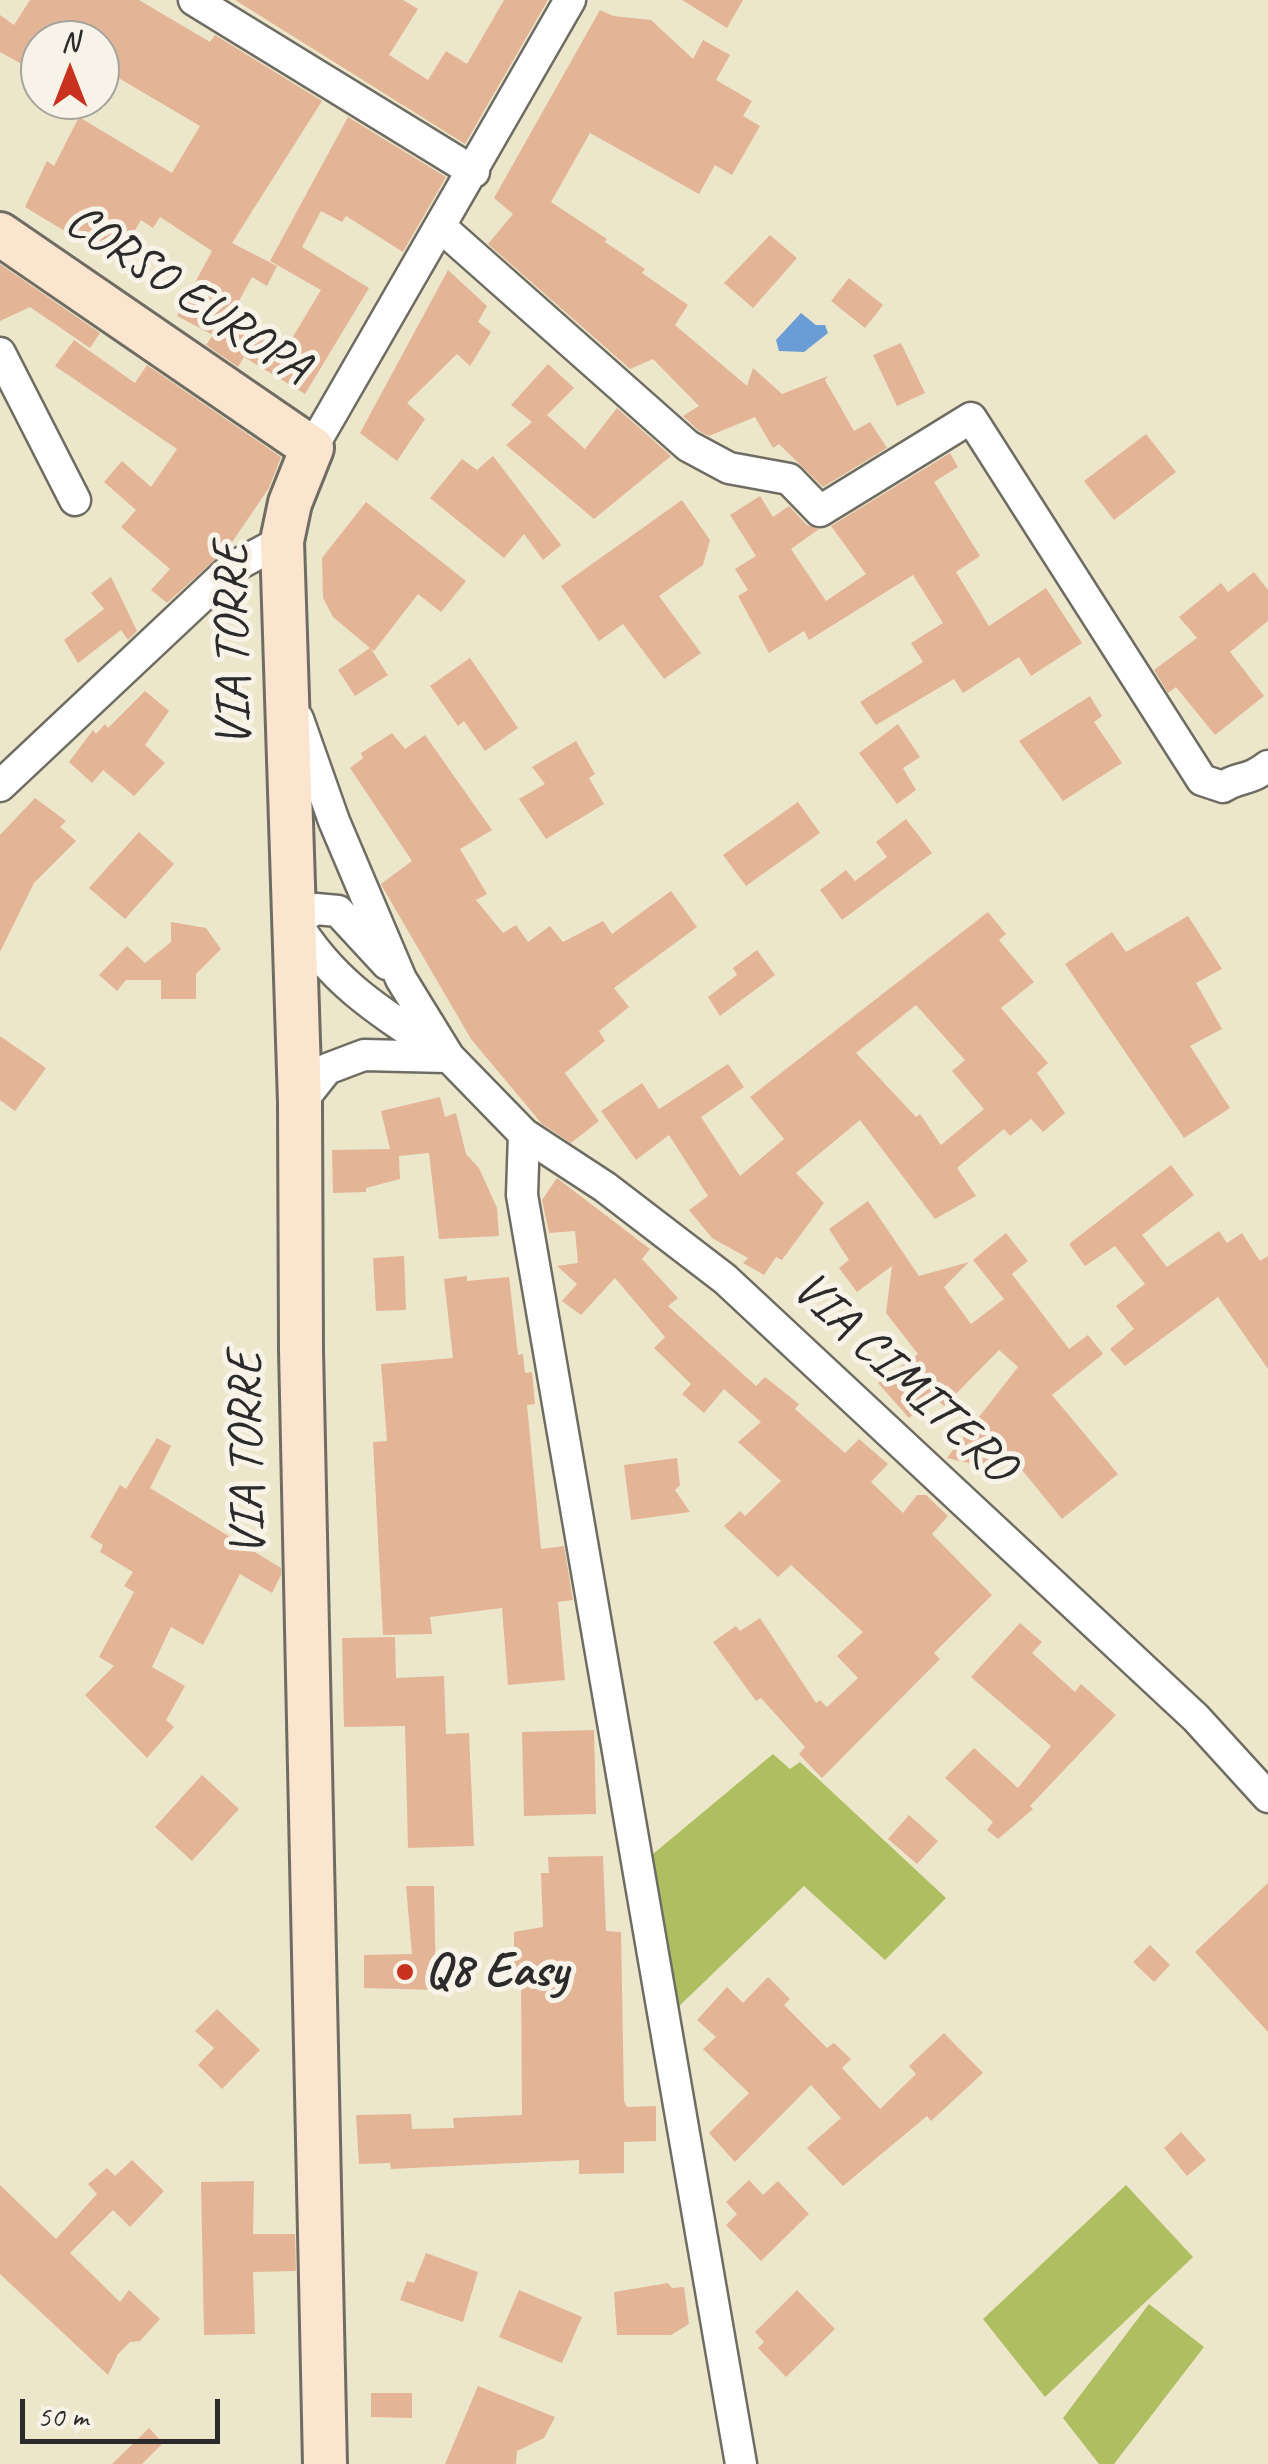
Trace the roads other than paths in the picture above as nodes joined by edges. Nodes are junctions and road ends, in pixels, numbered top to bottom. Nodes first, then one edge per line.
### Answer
1 (194, 0) edge
2 (570, 0) edge
3 (474, 172) junction
4 (442, 228) junction
5 (0, 234) edge
6 (0, 353) edge
7 (312, 448) junction
8 (74, 500) dead end
9 (282, 541) junction
10 (289, 694) junction
11 (1268, 742) edge
12 (1268, 766) edge
13 (1232, 781) junction
14 (0, 786) edge
15 (295, 921) junction
16 (401, 979) junction
17 (449, 1057) junction
18 (300, 1102) junction
19 (524, 1134) junction
20 (1268, 1796) edge
21 (325, 2464) edge
22 (741, 2464) edge

1 - 3 street
2 - 3 street
3 - 4 street
4 - 7 street
4 - 13 street
5 - 7 main road, CORSO EUROPA
6 - 8 street
7 - 9 main road, VIA TORRE
9 - 10 main road, VIA TORRE
9 - 14 street
10 - 15 main road, VIA TORRE
10 - 16 street, VIA CIMITERO
11 - 13 street
12 - 13 street
15 - 16 street, VIA CIMITERO
15 - 17 street, VIA CIMITERO
15 - 18 main road, VIA TORRE
16 - 17 street, VIA CIMITERO
17 - 18 street
17 - 19 street, VIA CIMITERO
18 - 21 main road, VIA TORRE
19 - 20 street, VIA CIMITERO
19 - 22 street

